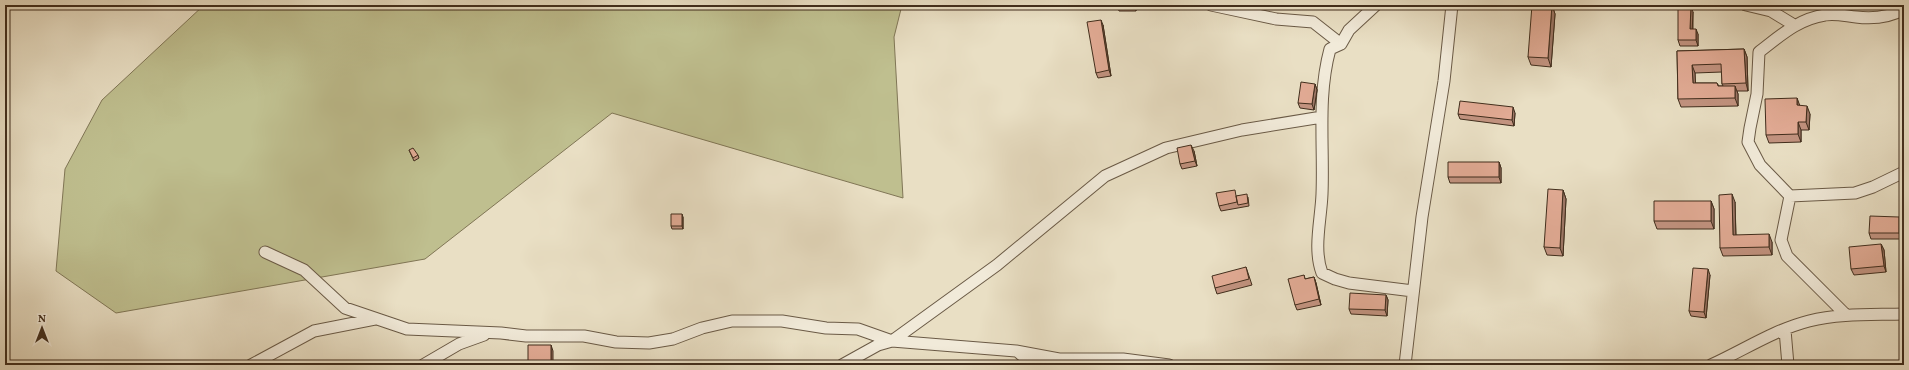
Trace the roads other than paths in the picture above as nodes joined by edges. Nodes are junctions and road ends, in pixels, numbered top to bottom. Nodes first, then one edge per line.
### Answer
1 (1211, 5) edge
2 (1376, 5) edge
3 (1452, 5) edge
4 (1746, 5) edge
5 (1752, 5) edge
6 (1904, 9) edge
7 (1794, 25) junction
8 (1341, 44) junction
9 (1322, 117) junction
10 (1904, 172) edge
11 (1790, 196) junction
12 (265, 252) dead end
13 (1413, 291) junction
14 (1904, 314) edge
15 (1846, 315) junction
16 (378, 319) junction
17 (1785, 330) junction
18 (488, 334) junction
19 (892, 342) junction
20 (1016, 351) junction
21 (251, 365) edge
22 (423, 365) edge
23 (842, 365) edge
24 (1034, 365) edge
25 (1169, 365) edge
26 (1405, 365) edge
27 (1711, 365) edge
28 (1788, 365) edge

1 - 8 street
2 - 8 street
3 - 13 street
4 - 5 street
5 - 7 street
6 - 7 street
7 - 11 street
8 - 9 street
9 - 13 street
9 - 19 street
10 - 11 street
11 - 15 street
12 - 16 street
13 - 26 street
14 - 15 street
15 - 17 street
16 - 18 street
16 - 21 street
17 - 27 street
17 - 28 street
18 - 19 street
18 - 22 street
19 - 20 street
19 - 23 street
20 - 24 street
20 - 25 street

